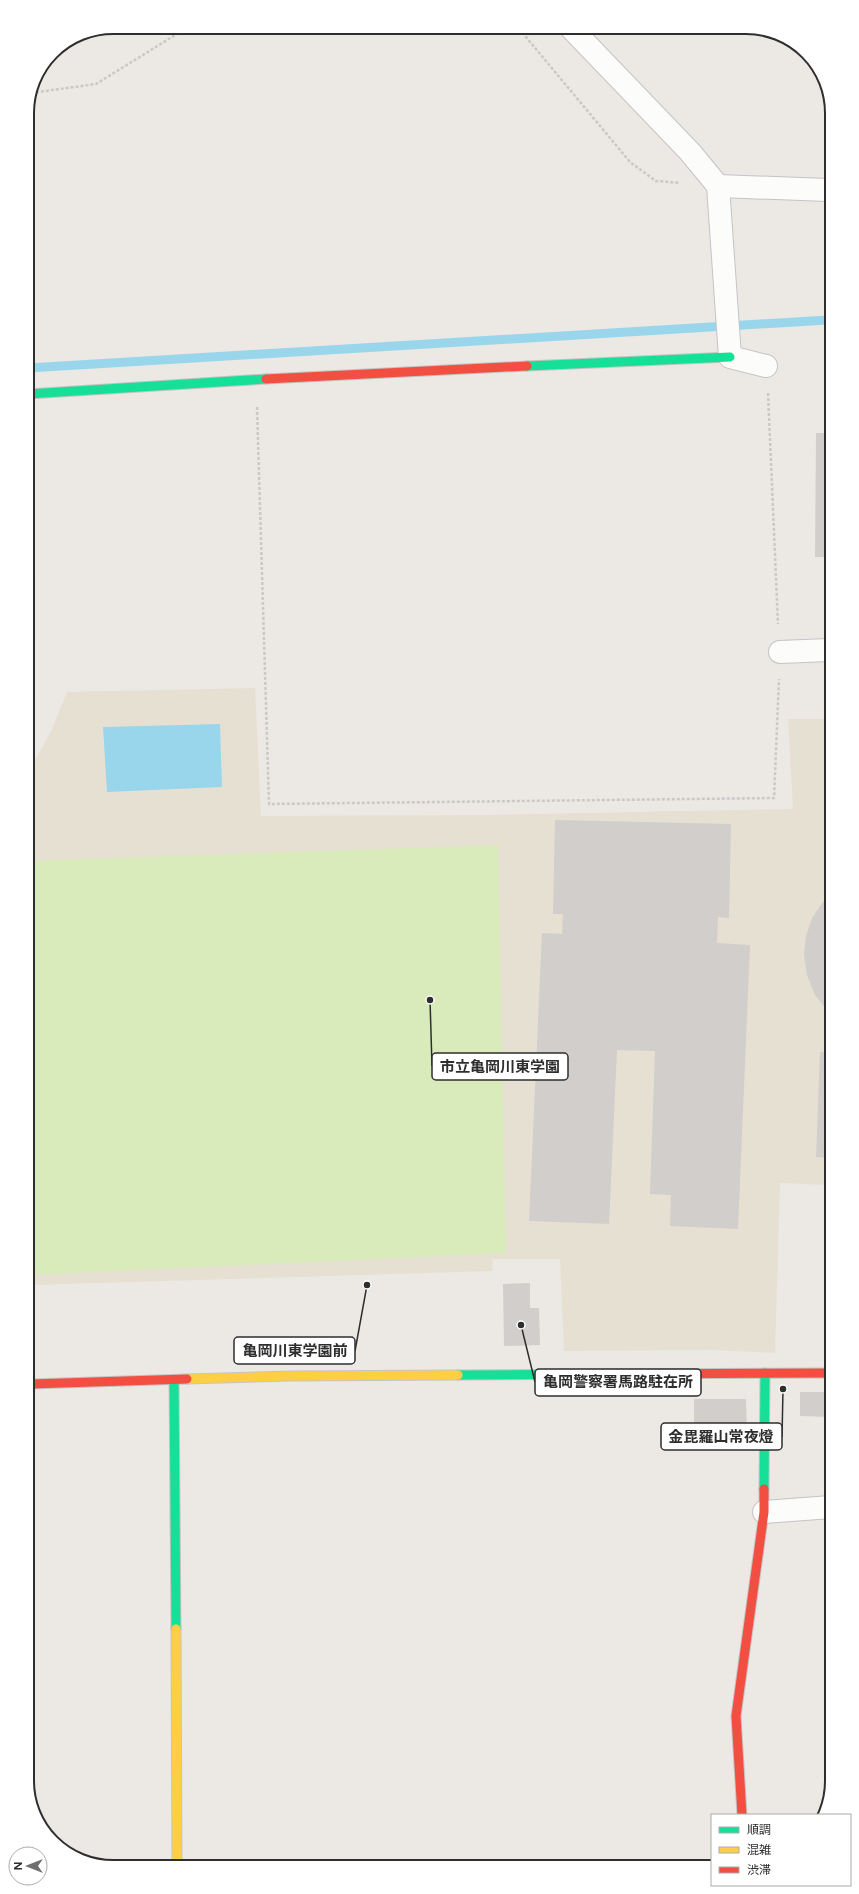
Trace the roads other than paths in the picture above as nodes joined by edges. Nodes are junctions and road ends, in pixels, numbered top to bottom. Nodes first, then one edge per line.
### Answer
1 (577, 34) edge
2 (718, 186) junction
3 (825, 190) edge
4 (730, 357) junction
5 (766, 366) road end
6 (34, 394) edge
7 (825, 650) edge
8 (780, 652) road end
9 (765, 1373) junction
10 (825, 1373) edge
11 (174, 1380) junction
12 (34, 1384) edge
13 (825, 1507) edge
14 (764, 1512) junction
15 (742, 1814) edge
16 (177, 1860) edge

1 - 2 street
2 - 3 street
2 - 4 street
4 - 5 street
4 - 6 street
7 - 8 street
9 - 10 street
9 - 11 street
9 - 14 street
11 - 12 street
11 - 16 street
13 - 14 street
14 - 15 street

